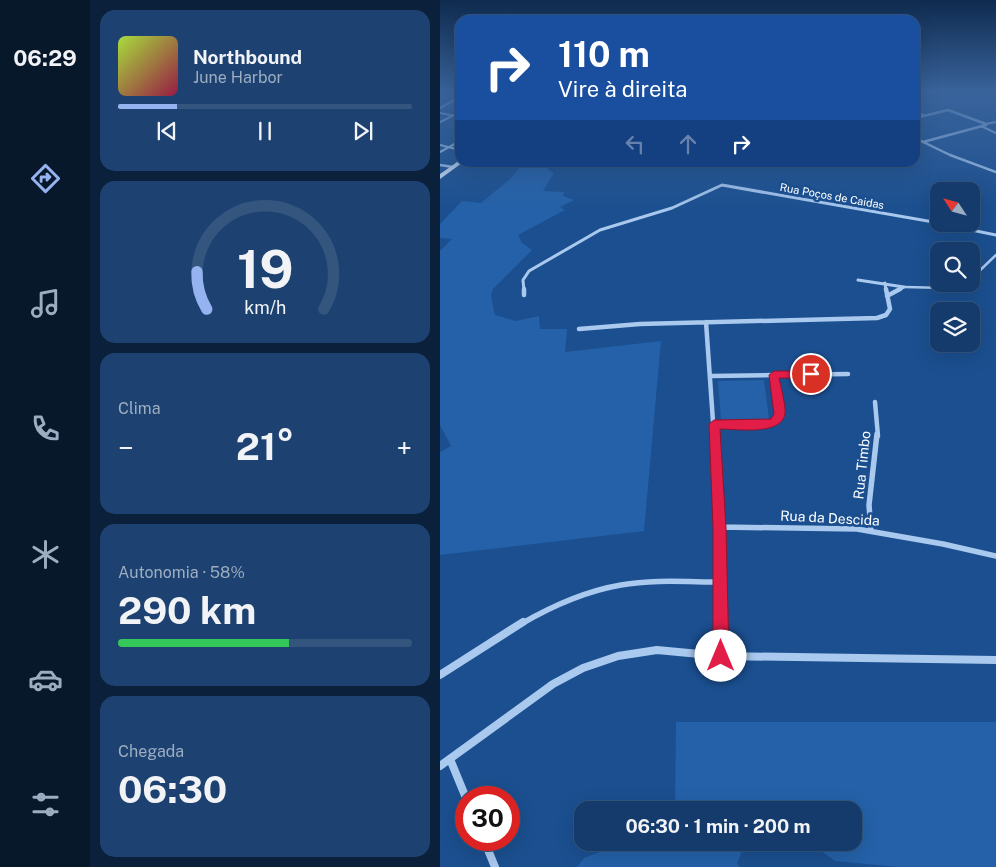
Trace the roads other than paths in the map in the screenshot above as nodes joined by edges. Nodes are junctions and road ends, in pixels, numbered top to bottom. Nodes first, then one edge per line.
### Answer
1 (958, 132) edge
2 (920, 140) edge
3 (923, 142) junction
4 (455, 144) edge
5 (440, 145) edge
6 (450, 147) junction
7 (455, 148) edge
8 (440, 152) edge
9 (440, 164) edge
10 (453, 167) joint
11 (996, 172) edge
12 (440, 177) edge
13 (930, 221) edge
14 (980, 232) edge
15 (996, 235) edge
16 (996, 255) edge
17 (980, 270) edge
18 (858, 280) dead end
19 (884, 283) junction
20 (904, 287) junction
21 (930, 287) edge
22 (524, 295) dead end
23 (887, 296) junction
24 (706, 322) junction
25 (579, 329) dead end
26 (848, 374) dead end
27 (774, 375) junction
28 (711, 376) junction
29 (875, 402) dead end
30 (714, 424) junction
31 (720, 528) junction
32 (871, 531) junction
33 (996, 556) edge
34 (721, 582) junction
35 (721, 656) junction
36 (996, 660) edge
37 (440, 675) edge
38 (450, 758) junction
39 (440, 766) edge
40 (461, 786) edge
41 (488, 851) edge
42 (495, 867) edge

1 - 3 street
2 - 3 street
3 - 11 street
4 - 6 lane
5 - 6 lane
6 - 7 lane
6 - 8 lane
9 - 10 street
10 - 12 main road
13 - 22 street, Rua Poços de Caidas
14 - 15 street
16 - 17 lane
18 - 19 street
19 - 20 street
19 - 23 street
20 - 21 lane
20 - 23 street
23 - 24 street
24 - 25 street
24 - 28 street
26 - 27 street
27 - 28 street
27 - 30 street
28 - 30 street
29 - 32 street, Rua Timbo
30 - 31 street
31 - 32 street, Rua da Descida
31 - 34 street
32 - 33 street, Rua da Descida
34 - 35 street
34 - 37 street
35 - 36 street
35 - 38 street
38 - 39 street
38 - 40 street
41 - 42 street

